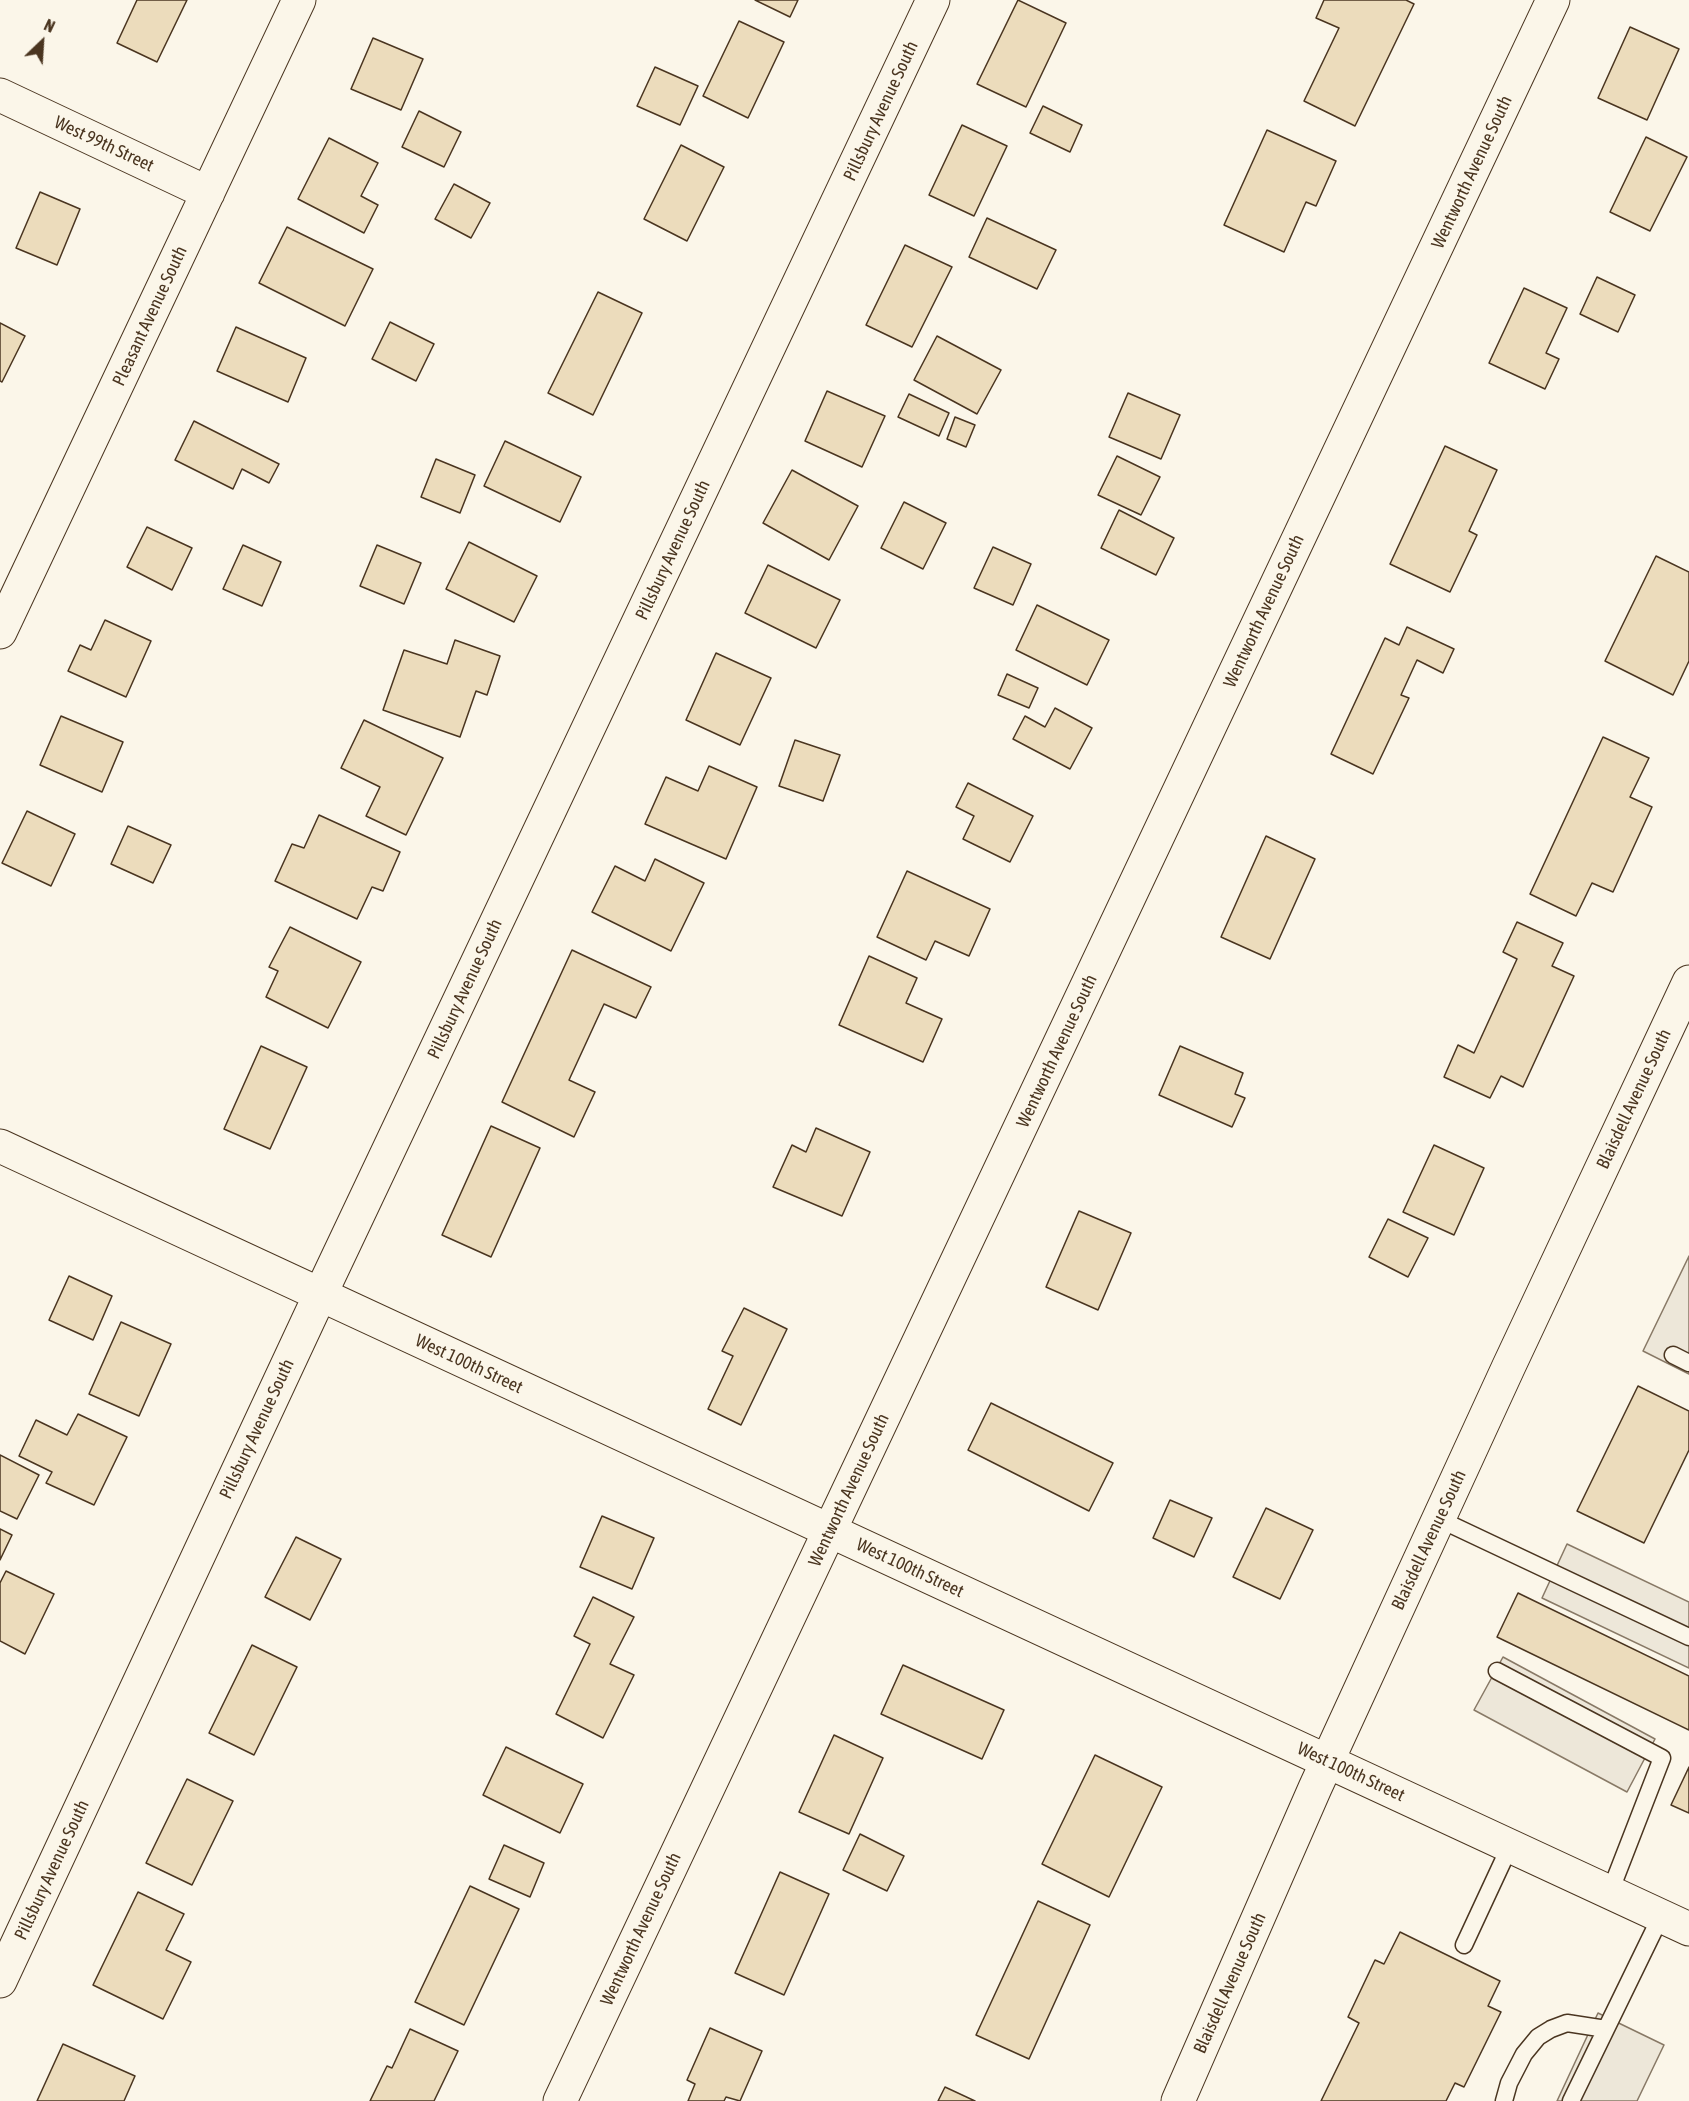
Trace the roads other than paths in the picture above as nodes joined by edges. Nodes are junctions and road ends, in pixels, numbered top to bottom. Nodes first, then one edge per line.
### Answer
1 (299, 0) edge
2 (933, 0) edge
3 (1553, 0) edge
4 (0, 95) edge
5 (208, 193) junction
6 (0, 632) edge
7 (1689, 982) edge
8 (0, 1146) edge
9 (320, 1295) junction
10 (1673, 1355) dead end
11 (1689, 1363) edge
12 (1439, 1519) junction
13 (830, 1531) junction
14 (1689, 1637) edge
15 (1497, 1671) dead end
16 (1328, 1762) junction
17 (1510, 1846) junction
18 (1610, 1892) junction
19 (1675, 1922) edge
20 (1464, 1945) dead end
21 (0, 1981) edge
22 (1606, 2029) junction
23 (560, 2101) edge
24 (1178, 2101) edge
25 (1504, 2101) edge
26 (1571, 2101) edge

1 - 5 street, Pleasant Avenue South
2 - 9 street, Pillsbury Avenue South
3 - 13 street, Wentworth Avenue South
4 - 5 street, West 99th Street
5 - 6 street, Pleasant Avenue South
7 - 12 street, Blaisdell Avenue South
8 - 9 street, West 100th Street
9 - 13 street, West 100th Street
9 - 21 street, Pillsbury Avenue South
10 - 11 lane
12 - 14 lane
12 - 16 street, Blaisdell Avenue South
13 - 16 street, West 100th Street
13 - 23 street, Wentworth Avenue South
15 - 18 lane
16 - 17 street, West 100th Street
16 - 24 street, Blaisdell Avenue South
17 - 18 street, West 100th Street
17 - 20 lane
18 - 19 street, West 100th Street
19 - 22 lane
22 - 25 lane
22 - 26 lane

